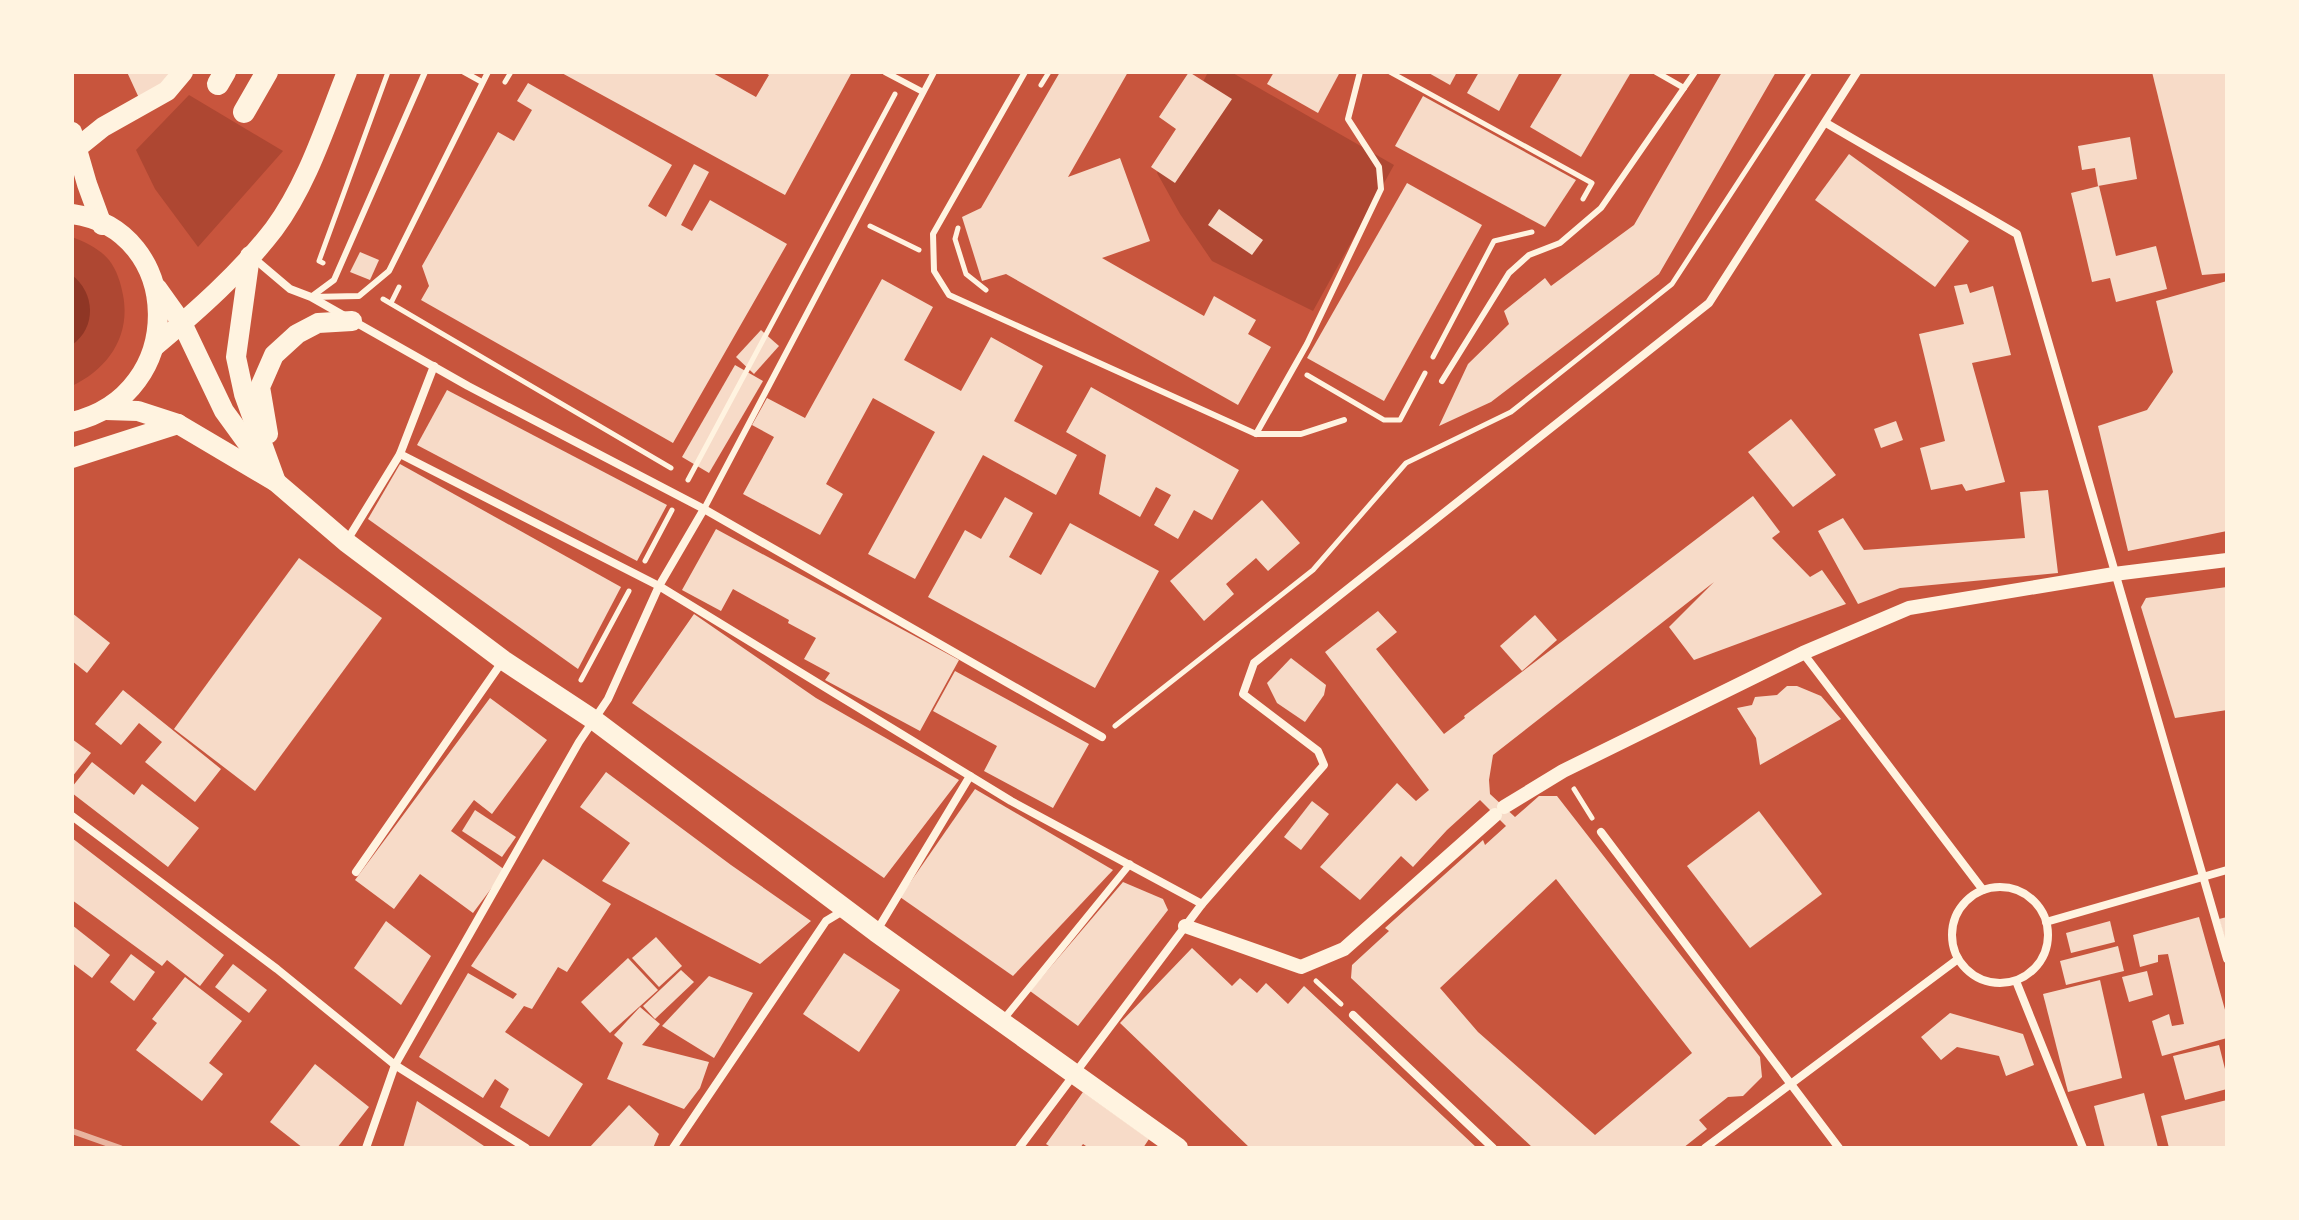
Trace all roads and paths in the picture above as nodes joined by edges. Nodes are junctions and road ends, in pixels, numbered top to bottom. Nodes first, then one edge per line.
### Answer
1 (183, 72) edge
2 (267, 72) edge
3 (347, 72) edge
4 (388, 72) edge
5 (425, 72) edge
6 (464, 72) edge
7 (488, 72) edge
8 (885, 72) edge
9 (934, 72) edge
10 (1025, 72) edge
11 (1049, 72) edge
12 (1360, 72) edge
13 (1390, 72) edge
14 (1656, 72) edge
15 (1695, 72) edge
16 (1810, 72) edge
17 (1857, 72) edge
18 (902, 81) junction
19 (482, 82) junction
20 (1040, 86) dead end
21 (1684, 88) junction
22 (923, 92) junction
23 (244, 112) dead end
24 (1826, 123) junction
25 (74, 144) edge
26 (1579, 204) dead end
27 (835, 208) junction
28 (72, 214) edge
29 (856, 218) junction
30 (962, 219) dead end
31 (102, 225) junction
32 (1537, 231) dead end
33 (250, 256) junction
34 (934, 258) junction
35 (337, 272) junction
36 (966, 274) junction
37 (154, 285) junction
38 (367, 290) junction
39 (311, 297) junction
40 (997, 297) dead end
41 (352, 321) junction
42 (182, 323) junction
43 (155, 346) junction
44 (434, 366) junction
45 (1293, 367) junction
46 (1442, 381) dead end
47 (106, 410) junction
48 (1344, 420) dead end
49 (72, 422) edge
50 (178, 424) junction
51 (1256, 434) junction
52 (400, 454) junction
53 (72, 458) edge
54 (689, 479) junction
55 (276, 482) junction
56 (680, 497) junction
57 (704, 509) junction
58 (346, 542) junction
59 (2227, 560) edge
60 (2114, 574) junction
61 (637, 575) junction
62 (659, 586) junction
63 (1803, 653) junction
64 (503, 660) junction
65 (581, 680) dead end
66 (594, 720) junction
67 (1102, 737) joint
68 (1563, 771) junction
69 (970, 776) junction
70 (72, 816) edge
71 (1601, 832) joint
72 (1130, 864) junction
73 (2227, 870) edge
74 (356, 872) dead end
75 (2202, 875) junction
76 (1983, 890) junction
77 (1202, 904) junction
78 (847, 909) junction
79 (2046, 922) junction
80 (1185, 926) junction
81 (876, 932) junction
82 (1958, 959) junction
83 (2227, 959) edge
84 (1301, 967) junction
85 (2016, 981) junction
86 (1353, 1015) joint
87 (1003, 1021) junction
88 (395, 1065) junction
89 (1075, 1073) junction
90 (1790, 1082) junction
91 (366, 1148) edge
92 (526, 1148) edge
93 (673, 1148) edge
94 (1019, 1148) edge
95 (1178, 1148) edge
96 (1493, 1148) edge
97 (1705, 1148) edge
98 (1839, 1148) edge
99 (2083, 1148) edge

1 - 25 main road
2 - 23 highway
3 - 33 main road
4 - 35 path
5 - 35 lane
6 - 19 lane
7 - 19 lane
8 - 18 lane
9 - 22 lane
10 - 34 lane
11 - 20 path
12 - 45 lane
13 - 26 path
14 - 21 lane
15 - 21 lane
16 - 67 path
17 - 24 street
18 - 22 lane
18 - 27 path
19 - 38 lane
21 - 46 lane
22 - 29 lane
24 - 60 street
24 - 77 street
25 - 31 main road
27 - 29 path
27 - 54 path
28 - 31 main road
29 - 34 path
29 - 57 lane
30 - 36 path
31 - 37 main road
32 - 45 path
33 - 39 street
33 - 42 main road
33 - 55 main road
34 - 36 path
34 - 51 lane
35 - 39 lane
36 - 40 path
37 - 42 main road
37 - 43 main road
38 - 39 lane
38 - 54 path
39 - 41 street
41 - 44 street
41 - 55 main road
42 - 43 main road
42 - 55 main road
43 - 47 main road
44 - 52 street
44 - 56 street
45 - 51 lane
47 - 49 main road
47 - 50 main road
48 - 51 lane
50 - 53 main road
50 - 55 main road
52 - 58 street
52 - 61 street
54 - 56 path
55 - 58 main road
56 - 57 street
56 - 61 path
57 - 62 street
57 - 67 street
58 - 64 main road
59 - 60 street
60 - 63 street
60 - 75 street
61 - 62 street
61 - 65 path
62 - 66 street
62 - 69 street
63 - 68 street
63 - 76 street
64 - 66 main road
64 - 74 street
66 - 78 main road
66 - 88 street
68 - 71 path
68 - 84 street
69 - 72 street
69 - 81 street
70 - 88 street
71 - 90 street
72 - 77 street
72 - 87 street
73 - 75 street
75 - 79 street
75 - 83 street
76 - 79 street
76 - 82 street
77 - 80 street
78 - 81 main road
78 - 93 street
79 - 85 street
80 - 84 street
80 - 89 street
81 - 87 main road
82 - 85 street
82 - 90 street
84 - 86 path
85 - 99 street
86 - 96 street
87 - 89 main road
88 - 91 street
88 - 92 street
89 - 94 street
89 - 95 main road
90 - 97 street
90 - 98 street

